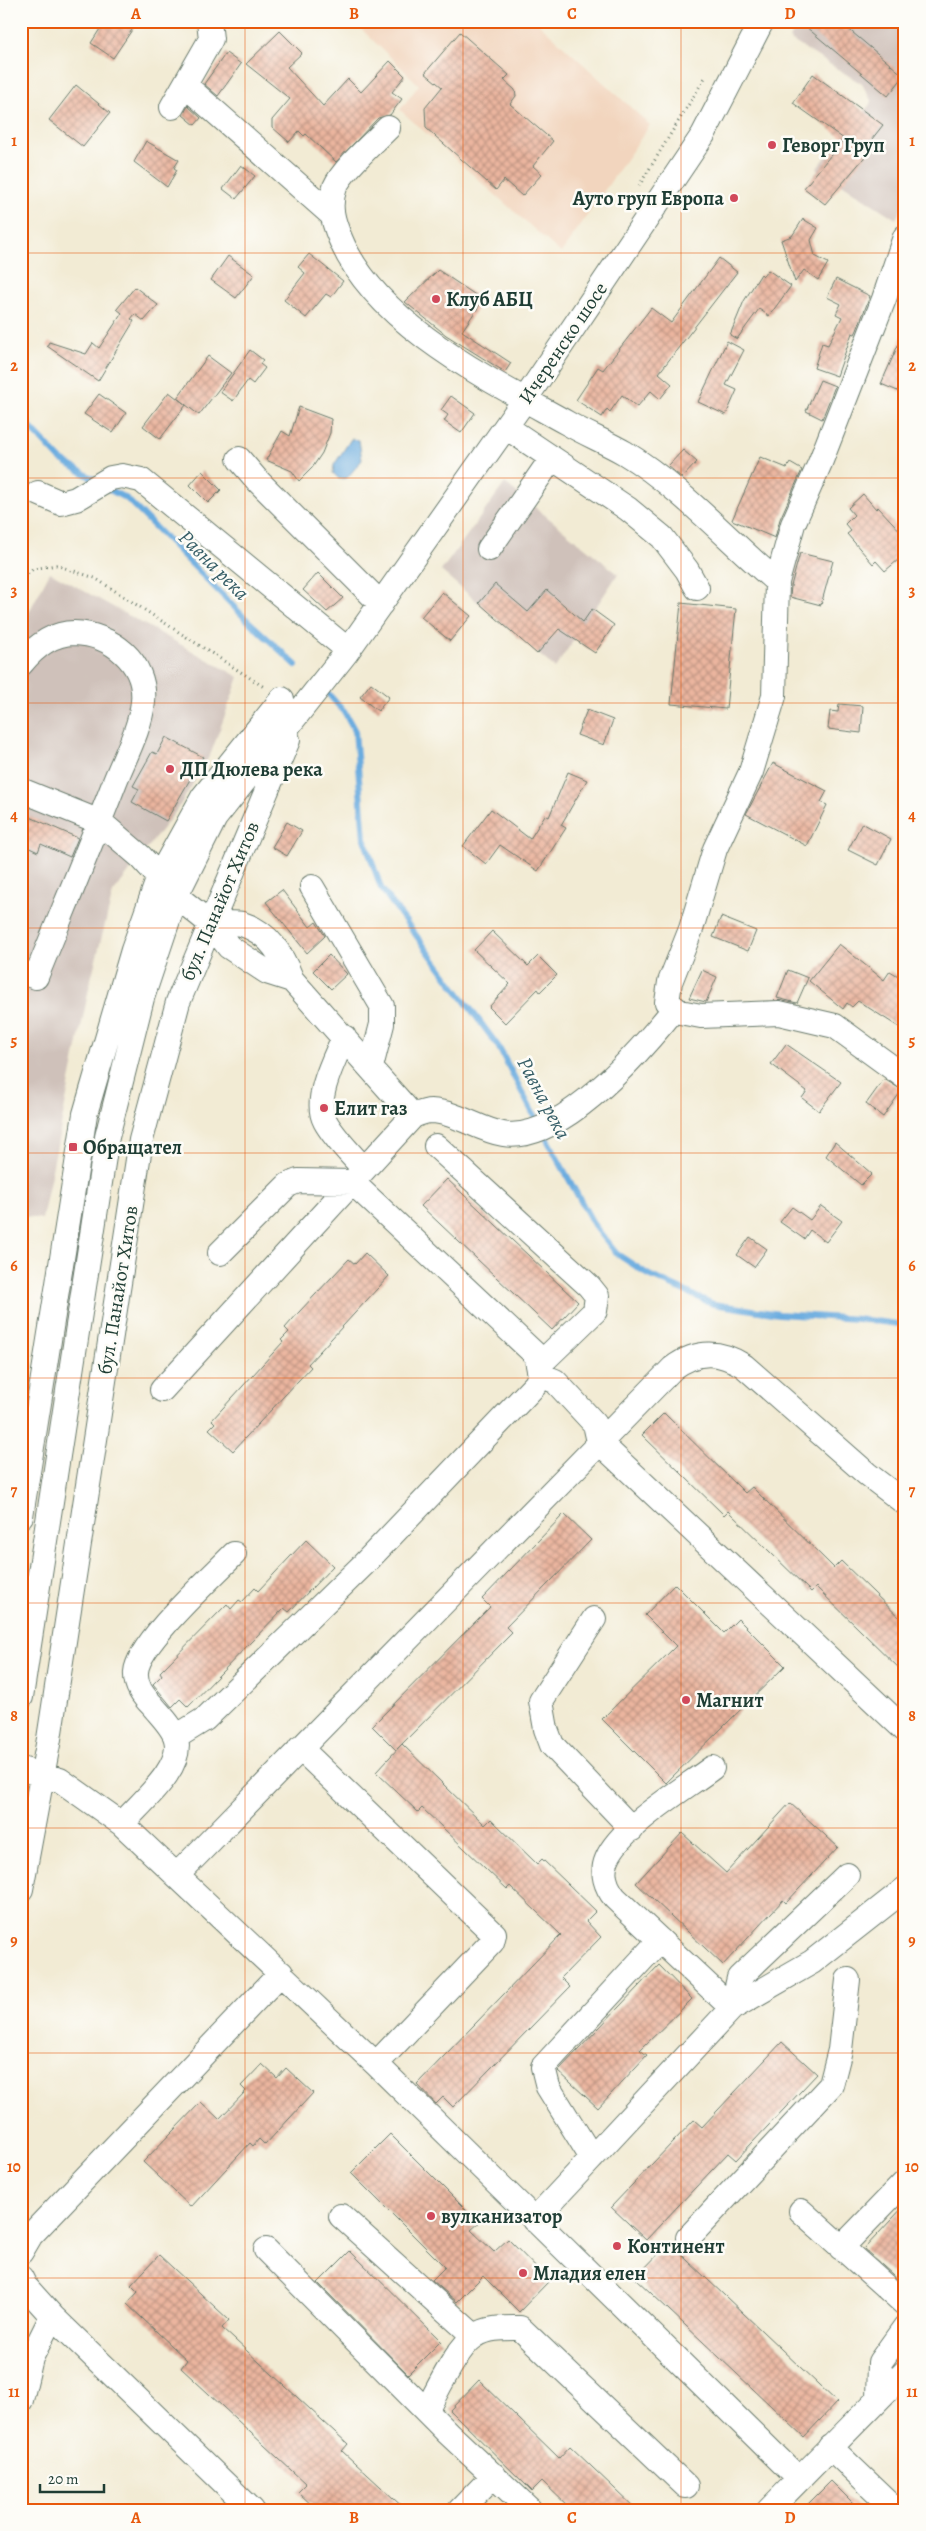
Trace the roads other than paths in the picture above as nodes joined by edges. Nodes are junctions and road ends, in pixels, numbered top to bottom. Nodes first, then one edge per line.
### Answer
1 (209, 21) edge
2 (762, 21) edge
3 (186, 86) junction
4 (172, 107) dead end
5 (388, 128) dead end
6 (331, 214) junction
7 (905, 237) edge
8 (526, 398) junction
9 (506, 427) junction
10 (552, 458) junction
11 (240, 459) dead end
12 (38, 493) dead end
13 (489, 549) dead end
14 (777, 582) junction
15 (697, 588) dead end
16 (381, 604) junction
17 (347, 652) junction
18 (21, 664) edge
19 (282, 699) road end
20 (299, 715) junction
21 (21, 790) edge
22 (100, 822) junction
23 (159, 877) junction
24 (312, 886) dead end
25 (176, 896) junction
26 (210, 924) junction
27 (21, 972) edge
28 (675, 1008) junction
29 (344, 1037) junction
30 (371, 1066) junction
31 (905, 1077) edge
32 (413, 1116) junction
33 (436, 1146) dead end
34 (358, 1176) junction
35 (220, 1254) dead end
36 (540, 1370) junction
37 (162, 1390) dead end
38 (600, 1442) junction
39 (905, 1503) edge
40 (21, 1516) edge
41 (234, 1554) dead end
42 (594, 1618) dead end
43 (21, 1697) edge
44 (905, 1730) edge
45 (176, 1737) junction
46 (300, 1748) junction
47 (712, 1768) dead end
48 (32, 1772) edge
49 (122, 1824) junction
50 (632, 1829) junction
51 (847, 1875) dead end
52 (177, 1876) junction
53 (21, 1889) edge
54 (905, 1889) edge
55 (660, 1940) junction
56 (281, 1973) junction
57 (848, 1980) dead end
58 (732, 2008) junction
59 (376, 2064) junction
60 (592, 2158) junction
61 (905, 2182) edge
62 (802, 2211) dead end
63 (340, 2216) dead end
64 (534, 2220) junction
65 (688, 2238) dead end
66 (841, 2248) junction
67 (266, 2250) dead end
68 (21, 2252) edge
69 (27, 2288) edge
70 (905, 2304) edge
71 (52, 2316) junction
72 (905, 2327) edge
73 (474, 2336) junction
74 (905, 2372) edge
75 (879, 2398) junction
76 (21, 2400) edge
77 (426, 2411) junction
78 (830, 2448) junction
79 (494, 2475) junction
80 (799, 2479) junction
81 (686, 2486) dead end
82 (252, 2510) edge
83 (460, 2510) edge
84 (530, 2510) edge
85 (769, 2510) edge
86 (896, 2510) edge

1 - 3 street
2 - 8 street, Ичеренско шосе
3 - 4 street
3 - 6 street
5 - 6 street
6 - 8 street
7 - 14 street
8 - 9 street, Ичеренско шосе
8 - 14 street
9 - 10 street
9 - 16 street, Ичеренско шосе
10 - 13 street
10 - 15 street
11 - 16 street
12 - 17 street
14 - 28 street
16 - 17 street, Ичеренско шосе
17 - 20 street, бул. Панайот Хитов
18 - 22 street
19 - 23 street
20 - 25 street, бул. Панайот Хитов
20 - 26 street, бул. Панайот Хитов
21 - 22 street
22 - 23 street
22 - 27 street
23 - 25 street
23 - 40 street
24 - 30 street
25 - 26 street
25 - 43 street, бул. Панайот Хитов
26 - 29 street
26 - 48 street, бул. Панайот Хитов
28 - 31 street
28 - 32 street
29 - 30 street
29 - 34 street
30 - 32 street
32 - 34 street
33 - 36 street
34 - 35 street
34 - 36 street
34 - 37 street
36 - 38 street
36 - 45 street
38 - 39 street
38 - 44 street
38 - 46 street
41 - 45 street
42 - 50 street
45 - 49 street
46 - 52 street
46 - 59 street
47 - 50 street
48 - 49 street
48 - 53 street, бул. Панайот Хитов
49 - 52 street
50 - 55 street
51 - 58 street
52 - 56 street
54 - 58 street
55 - 58 street
55 - 60 street
56 - 59 street
56 - 68 street
57 - 65 street
58 - 60 street
59 - 64 street
60 - 64 street
61 - 66 street
62 - 66 street
63 - 73 street
64 - 80 street
66 - 70 street
67 - 77 street
69 - 71 street
71 - 76 street
71 - 82 street
72 - 75 street
73 - 77 street
73 - 81 street
74 - 75 street
75 - 78 street
77 - 79 street
78 - 80 street
78 - 86 street
79 - 83 street
79 - 84 street
80 - 85 street

